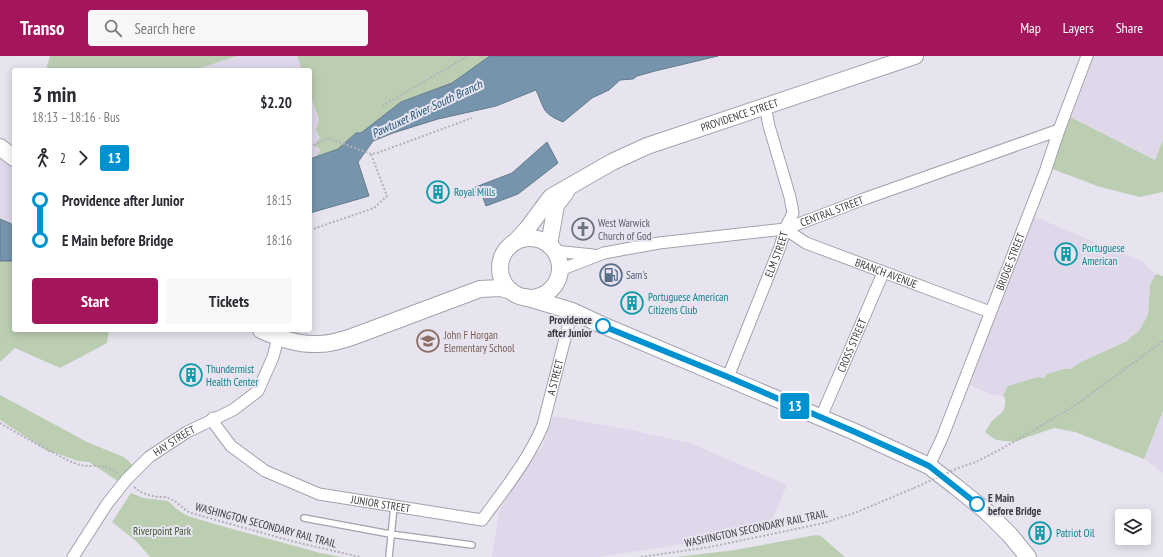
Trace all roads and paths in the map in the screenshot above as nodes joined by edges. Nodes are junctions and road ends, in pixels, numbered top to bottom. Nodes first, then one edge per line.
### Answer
1 (468, 56) edge
2 (915, 56) edge
3 (1088, 56) edge
4 (382, 106) dead end
5 (765, 106) junction
6 (472, 118) dead end
7 (1059, 130) junction
8 (312, 146) edge
9 (0, 147) edge
10 (370, 154) junction
11 (12, 156) edge
12 (569, 187) junction
13 (312, 229) edge
14 (785, 229) junction
15 (515, 242) junction
16 (552, 248) junction
17 (597, 255) junction
18 (501, 261) junction
19 (883, 272) junction
20 (559, 274) junction
21 (480, 289) junction
22 (518, 294) junction
23 (572, 311) junction
24 (990, 312) junction
25 (264, 332) edge
26 (278, 338) junction
27 (1163, 341) edge
28 (728, 377) junction
29 (821, 417) junction
30 (213, 418) junction
31 (0, 423) edge
32 (535, 442) joint
33 (929, 466) junction
34 (126, 480) junction
35 (394, 506) junction
36 (304, 518) dead end
37 (390, 534) junction
38 (472, 545) dead end
39 (73, 557) edge
40 (360, 557) edge
41 (389, 557) edge
42 (641, 557) edge
43 (1028, 557) edge

1 - 4 path
2 - 5 main road, PROVIDENCE STREET
3 - 7 street, BRIDGE STREET
5 - 12 main road, PROVIDENCE STREET
5 - 14 street, ELM STREET
6 - 10 path
7 - 14 street, CENTRAL STREET
7 - 24 street, BRIDGE STREET
8 - 10 path
9 - 11 main road
10 - 13 path
12 - 15 main road, PROVIDENCE STREET
12 - 16 main road, PROVIDENCE STREET
14 - 17 street, CENTRAL STREET
14 - 19 street, BRANCH AVENUE
14 - 28 street, ELM STREET
15 - 16 main road
15 - 18 main road
16 - 17 street
16 - 20 main road
17 - 20 street
18 - 21 main road
18 - 22 main road
19 - 24 street, BRANCH AVENUE
19 - 29 street, CROSS STREET
20 - 22 main road
20 - 23 main road
21 - 22 main road
21 - 26 main road
22 - 23 main road
23 - 28 main road
23 - 32 street, A STREET
24 - 33 street, BRIDGE STREET
25 - 26 main road
26 - 30 street, HAY STREET
27 - 42 path, WASHINGTON SECONDARY RAIL TRAIL, bridge
28 - 29 main road
29 - 33 main road
30 - 34 street, HAY STREET
30 - 35 street, JUNIOR STREET
31 - 34 path, WASHINGTON SECONDARY RAIL TRAIL
32 - 35 street, JUNIOR STREET
33 - 43 main road
34 - 39 street, HAY STREET
34 - 40 path, WASHINGTON SECONDARY RAIL TRAIL
35 - 37 lane
36 - 37 lane
37 - 38 lane
37 - 41 lane

